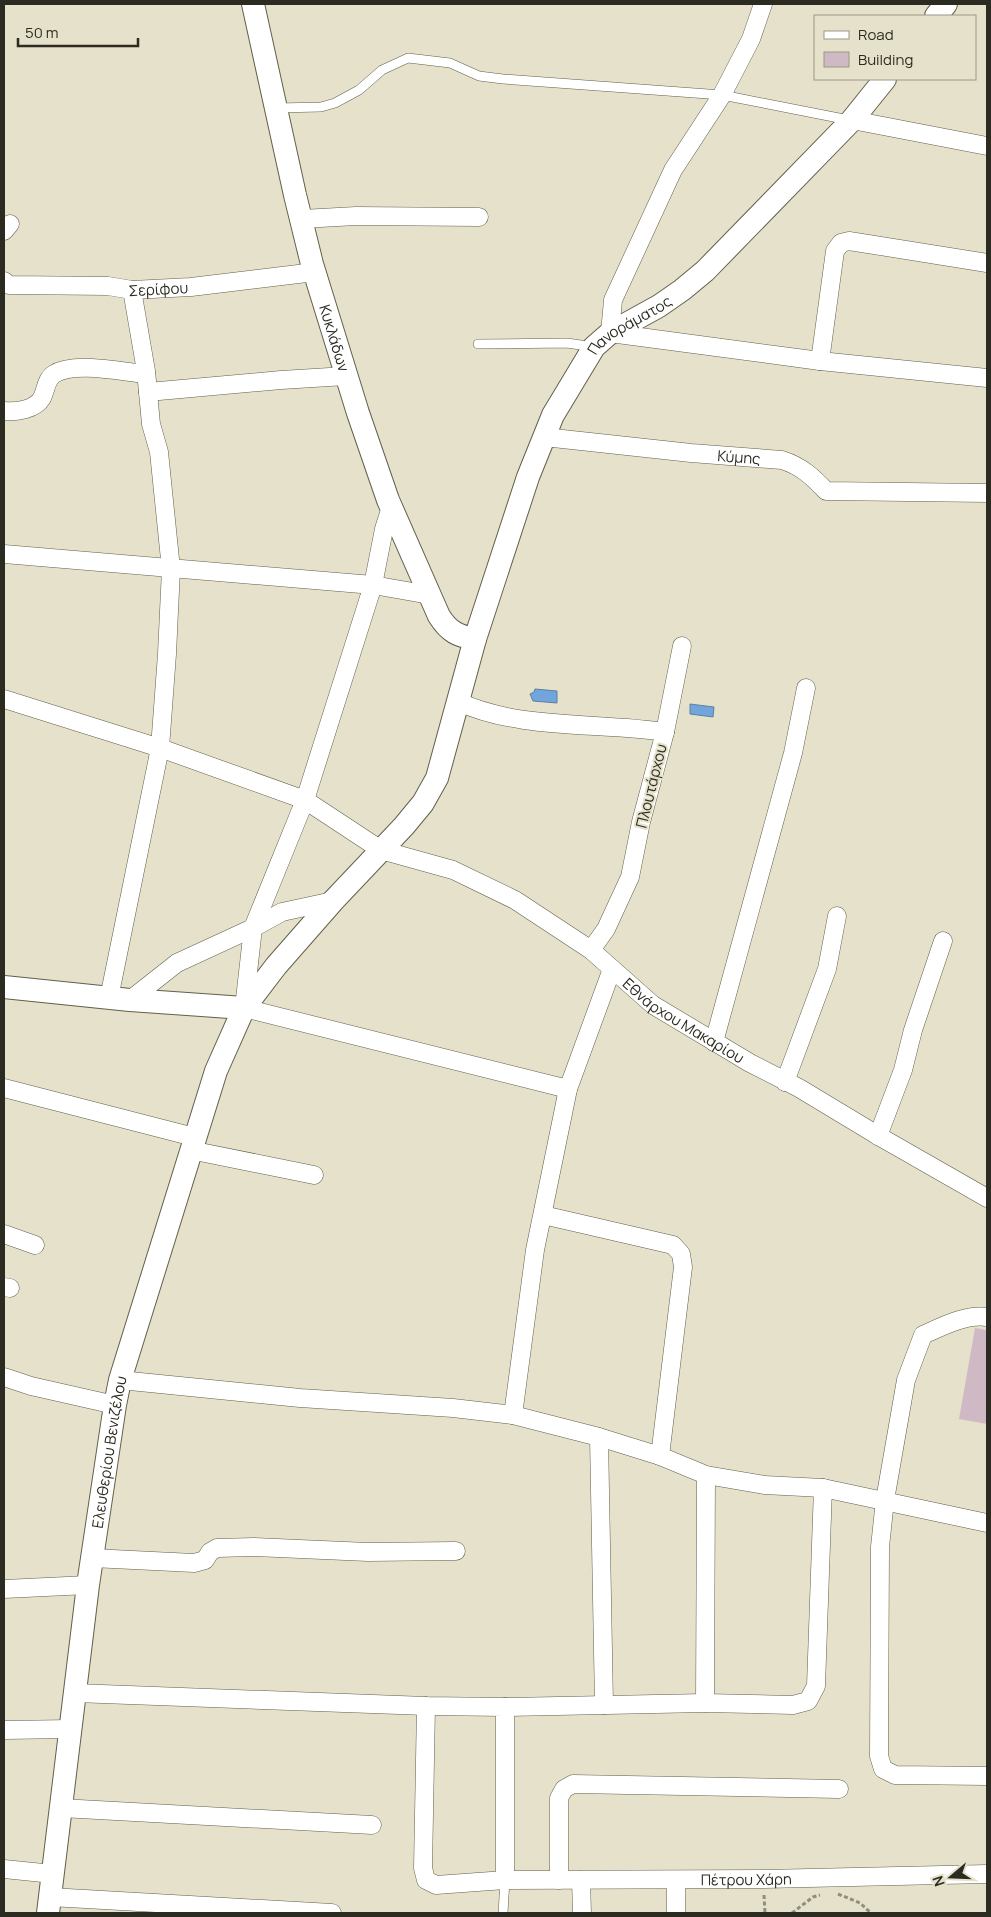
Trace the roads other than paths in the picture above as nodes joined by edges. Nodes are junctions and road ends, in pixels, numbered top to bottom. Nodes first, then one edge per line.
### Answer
1 (253, 4) edge
2 (763, 4) edge
3 (946, 4) edge
4 (937, 15) edge
5 (884, 80) edge
6 (722, 95) junction
7 (276, 108) junction
8 (852, 120) junction
9 (987, 146) edge
10 (479, 217) dead end
11 (302, 219) junction
12 (987, 263) edge
13 (314, 272) junction
14 (4, 281) edge
15 (132, 290) junction
16 (602, 340) junction
17 (478, 344) dead end
18 (820, 361) junction
19 (146, 374) junction
20 (346, 376) junction
21 (987, 378) edge
22 (148, 392) junction
23 (4, 411) edge
24 (544, 437) junction
25 (987, 493) edge
26 (391, 507) junction
27 (4, 554) edge
28 (171, 568) junction
29 (373, 584) junction
30 (430, 595) junction
31 (475, 639) junction
32 (682, 646) dead end
33 (806, 688) dead end
34 (4, 699) edge
35 (459, 702) junction
36 (665, 732) junction
37 (160, 748) junction
38 (305, 800) junction
39 (381, 850) junction
40 (332, 901) junction
41 (837, 916) dead end
42 (253, 928) junction
43 (943, 941) dead end
44 (591, 950) junction
45 (612, 969) junction
46 (4, 987) edge
47 (119, 999) junction
48 (244, 1008) junction
49 (714, 1042) junction
50 (785, 1082) junction
51 (4, 1088) edge
52 (568, 1090) junction
53 (878, 1136) junction
54 (192, 1143) junction
55 (314, 1176) dead end
56 (987, 1198) edge
57 (543, 1215) junction
58 (4, 1234) edge
59 (35, 1245) dead end
60 (987, 1317) edge
61 (4, 1377) edge
62 (120, 1380) junction
63 (115, 1405) junction
64 (513, 1415) junction
65 (599, 1437) junction
66 (660, 1456) junction
67 (706, 1475) junction
68 (823, 1488) junction
69 (885, 1500) junction
70 (987, 1523) edge
71 (456, 1550) dead end
72 (92, 1558) junction
73 (88, 1585) junction
74 (4, 1589) edge
75 (76, 1693) junction
76 (705, 1703) junction
77 (604, 1705) junction
78 (426, 1706) junction
79 (505, 1706) junction
80 (71, 1728) junction
81 (4, 1730) edge
82 (987, 1776) edge
83 (839, 1789) dead end
84 (62, 1808) junction
85 (372, 1825) dead end
86 (4, 1869) edge
87 (53, 1874) junction
88 (987, 1874) edge
89 (505, 1880) junction
90 (559, 1880) junction
91 (581, 1880) junction
92 (676, 1880) junction
93 (49, 1905) edge
94 (332, 1913) edge
95 (503, 1913) edge
96 (582, 1913) edge
97 (676, 1913) edge

1 - 7 street, Κυκλάδων
2 - 6 street
3 - 4 street
5 - 8 street, Πανοράματος
6 - 7 lane
6 - 8 lane
6 - 16 street
7 - 11 street, Κυκλάδων
8 - 9 street
8 - 16 street, Πανοράματος
10 - 11 street
11 - 13 street, Κυκλάδων
12 - 18 street
13 - 15 street, Σερίφου
13 - 20 street, Κυκλάδων
14 - 15 street, Σερίφου
15 - 19 street
16 - 17 lane
16 - 18 street
16 - 24 street, Πανοράματος
18 - 21 street
19 - 22 street
19 - 23 street
20 - 22 street
20 - 26 street, Κυκλάδων
22 - 28 street
24 - 25 street, Κύμης
24 - 31 street, Πανοράματος
26 - 29 street
26 - 30 street, Κυκλάδων
27 - 28 street
28 - 29 street
28 - 37 street
29 - 30 street
29 - 38 street
30 - 31 street, Κυκλάδων
31 - 35 street, Πανοράματος
32 - 36 street
33 - 49 street
34 - 37 street, Εθνάρχου Μακαρίου
35 - 36 street, Πλουτάρχου
35 - 39 street, Πανοράματος
36 - 44 street, Πλουτάρχου
37 - 38 street, Εθνάρχου Μακαρίου
37 - 47 street
38 - 39 street, Εθνάρχου Μακαρίου
38 - 42 street
39 - 40 street, Ελευθερίου Βενιζέλου
39 - 44 street, Εθνάρχου Μακαρίου
40 - 42 street
40 - 48 street, Ελευθερίου Βενιζέλου
41 - 50 street
42 - 47 street
42 - 48 street
43 - 53 street
44 - 45 street, Εθνάρχου Μακαρίου
45 - 49 street, Εθνάρχου Μακαρίου
45 - 52 street
46 - 47 street
47 - 48 street
48 - 52 street
48 - 54 street, Ελευθερίου Βενιζέλου
49 - 50 street, Εθνάρχου Μακαρίου
50 - 53 street, Εθνάρχου Μακαρίου
51 - 54 street
52 - 57 street
53 - 56 street, Εθνάρχου Μακαρίου
54 - 55 street
54 - 62 street, Ελευθερίου Βενιζέλου
57 - 64 street
57 - 66 street
58 - 59 street
60 - 69 street
61 - 63 street
62 - 63 street, Ελευθερίου Βενιζέλου
62 - 64 street
63 - 72 street, Ελευθερίου Βενιζέλου
64 - 65 street
65 - 66 street
65 - 77 street
66 - 67 street
67 - 68 street
67 - 76 street
68 - 69 street
68 - 76 street
69 - 70 street
69 - 82 street
71 - 72 street
72 - 73 street, Ελευθερίου Βενιζέλου
73 - 74 street
73 - 75 street, Ελευθερίου Βενιζέλου
75 - 78 street
75 - 80 street, Ελευθερίου Βενιζέλου
76 - 77 street
77 - 79 street
78 - 79 street
78 - 89 street, Πέτρου Χάρη
79 - 89 street
80 - 81 street
80 - 84 street, Ελευθερίου Βενιζέλου
83 - 90 street
84 - 85 street
84 - 87 street, Ελευθερίου Βενιζέλου
86 - 87 street
87 - 93 street, Ελευθερίου Βενιζέλου
88 - 92 street, Πέτρου Χάρη
89 - 90 street, Πέτρου Χάρη
89 - 95 lane
90 - 91 street, Πέτρου Χάρη
91 - 92 street, Πέτρου Χάρη
91 - 96 street
92 - 97 street
93 - 94 street

